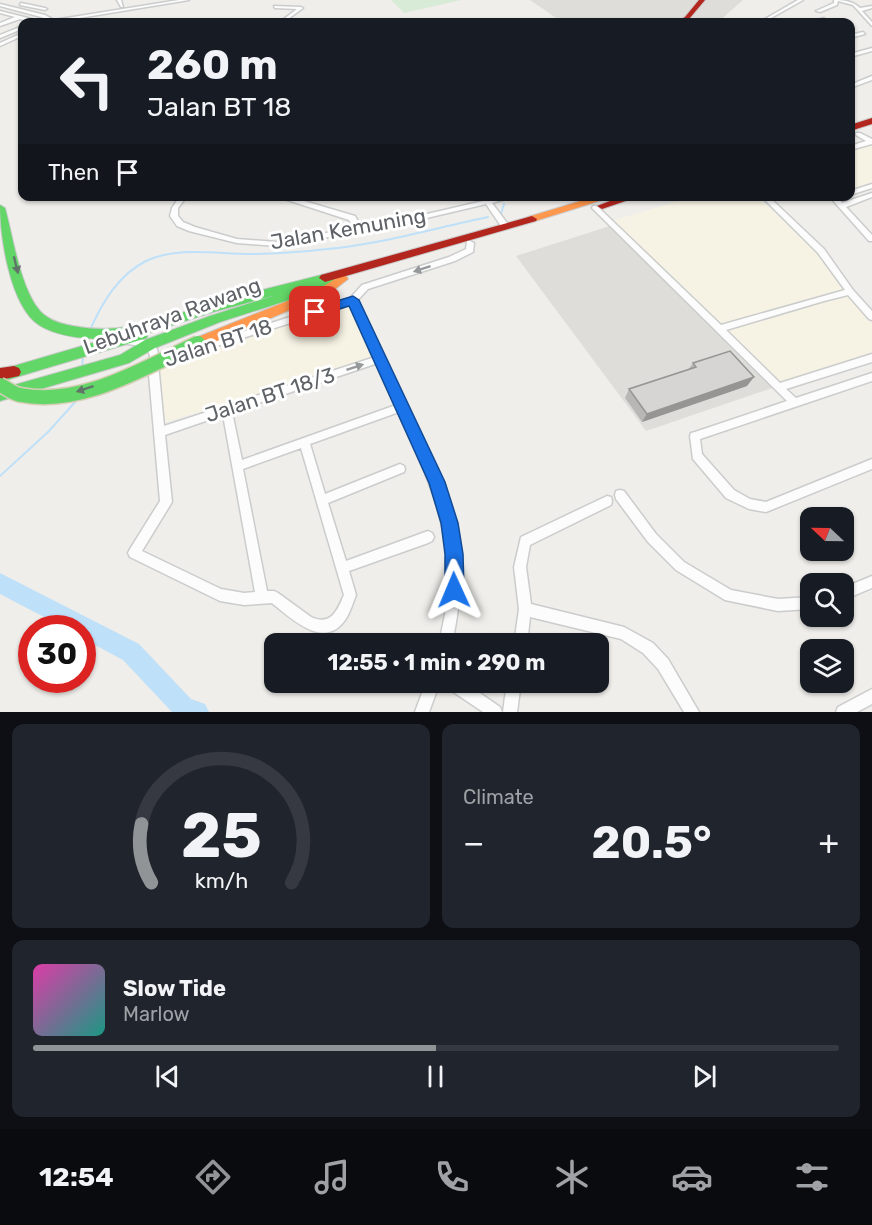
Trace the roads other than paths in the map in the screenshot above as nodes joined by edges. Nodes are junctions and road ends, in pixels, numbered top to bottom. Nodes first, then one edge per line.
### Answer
1 (2, 0) edge
2 (29, 0) edge
3 (84, 0) edge
4 (99, 0) edge
5 (119, 0) edge
6 (188, 0) edge
7 (702, 0) edge
8 (801, 0) edge
9 (836, 0) edge
10 (844, 0) edge
11 (161, 2) edge
12 (19, 4) junction
13 (0, 5) edge
14 (122, 6) dead end
15 (275, 6) dead end
16 (872, 7) edge
17 (9, 8) junction
18 (45, 9) dead end
19 (859, 10) junction
20 (818, 11) dead end
21 (0, 12) edge
22 (20, 17) joint
23 (46, 18) edge
24 (73, 18) edge
25 (285, 18) edge
26 (687, 18) edge
27 (769, 18) edge
28 (871, 23) edge
29 (0, 25) edge
30 (18, 29) edge
31 (863, 33) dead end
32 (855, 35) edge
33 (0, 37) edge
34 (18, 37) edge
35 (0, 45) edge
36 (872, 49) edge
37 (855, 54) edge
38 (872, 78) edge
39 (855, 85) edge
40 (872, 121) edge
41 (872, 129) edge
42 (855, 137) edge
43 (855, 138) edge
44 (855, 140) edge
45 (855, 140) edge
46 (872, 141) edge
47 (872, 186) edge
48 (855, 191) edge
49 (872, 195) edge
50 (181, 201) edge
51 (295, 201) edge
52 (482, 201) edge
53 (487, 201) edge
54 (593, 201) edge
55 (618, 201) edge
56 (769, 201) edge
57 (836, 201) edge
58 (841, 206) junction
59 (0, 208) edge
60 (595, 208) junction
61 (506, 227) junction
62 (359, 230) junction
63 (872, 239) edge
64 (470, 243) junction
65 (337, 281) junction
66 (850, 292) junction
67 (267, 295) junction
68 (353, 300) junction
69 (872, 317) edge
70 (720, 329) junction
71 (122, 341) junction
72 (150, 344) junction
73 (872, 358) edge
74 (124, 359) junction
75 (380, 359) junction
76 (153, 363) junction
77 (5, 374) edge
78 (872, 377) edge
79 (0, 385) edge
80 (779, 387) junction
81 (0, 395) edge
82 (794, 402) junction
83 (402, 407) junction
84 (227, 410) junction
85 (160, 432) junction
86 (304, 442) junction
87 (872, 464) edge
88 (237, 466) junction
89 (400, 469) dead end
90 (621, 495) dead end
91 (322, 500) junction
92 (608, 501) dead end
93 (428, 537) dead end
94 (342, 568) junction
95 (872, 582) edge
96 (854, 589) edge
97 (262, 596) junction
98 (800, 604) edge
99 (525, 609) junction
100 (447, 633) edge
101 (522, 633) edge
102 (429, 693) edge
103 (467, 693) edge
104 (513, 693) edge
105 (872, 696) edge
106 (422, 712) edge
107 (495, 712) edge
108 (510, 712) edge
109 (692, 712) edge
110 (843, 712) edge

1 - 12 street
2 - 12 street
3 - 4 street
5 - 14 street
6 - 11 street
7 - 26 main road
8 - 27 street
9 - 10 street
9 - 20 street
10 - 19 street
11 - 24 street
12 - 17 street
12 - 18 street
13 - 17 street
15 - 25 street
16 - 19 street
17 - 23 street
19 - 28 street
21 - 22 street
22 - 29 street
30 - 33 street
31 - 32 street
34 - 35 street
36 - 37 street
38 - 39 street
40 - 42 main road
41 - 43 main road
44 - 46 street
45 - 46 street
47 - 48 street
49 - 58 street
50 - 62 street, Jalan Kemuning
51 - 62 street
52 - 62 street, Jalan Kemuning
53 - 61 street
54 - 61 main road, Lebuhraya Rawang
55 - 60 main road, Lebuhraya Rawang
56 - 66 street
57 - 58 street
58 - 63 street
59 -> 67 main road
60 - 64 main road, Lebuhraya Rawang
60 - 70 street
61 - 67 main road, Lebuhraya Rawang
64 - 65 main road, Lebuhraya Rawang
64 -> 68 street
65 - 72 main road, Lebuhraya Rawang
65 -> 79 main road, bridge
66 - 69 street
66 - 70 street
67 - 71 main road, Lebuhraya Rawang
68 - 75 street
68 - 76 street, Jalan BT 18
70 - 80 street
71 - 72 street
71 - 77 main road, Lebuhraya Rawang
72 - 74 main road, Lebuhraya Rawang
72 - 76 street
73 - 80 street
74 - 76 street
74 - 81 main road, Lebuhraya Rawang
75 - 83 street
84 -> 75 street, Jalan BT 18/3
76 - 85 street
78 - 82 street
80 - 82 street
82 - 87 street
83 - 86 street
83 - 100 street
84 - 85 street, Jalan BT 18/3
84 - 88 street
85 - 97 street
86 - 88 street
86 - 91 street
88 - 97 street
89 - 91 street
90 - 98 street
91 - 94 street
92 - 99 street
93 - 94 street
94 - 97 street
95 - 96 street
99 - 101 street
99 - 109 street
102 - 106 street
103 - 107 street
104 - 108 street
105 - 110 street

